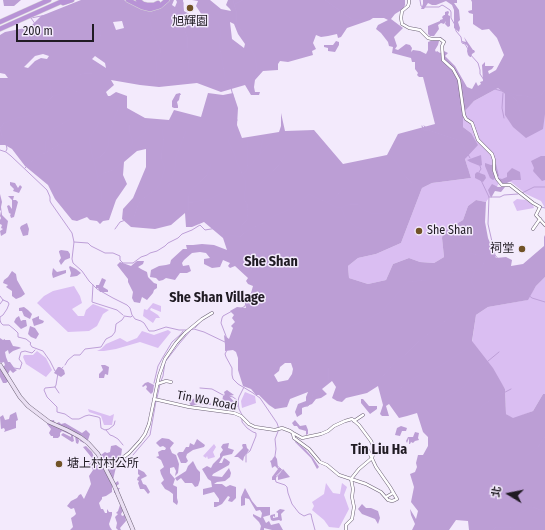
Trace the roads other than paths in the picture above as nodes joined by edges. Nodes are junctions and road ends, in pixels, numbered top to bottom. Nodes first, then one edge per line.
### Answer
1 (49, 0) edge
2 (65, 0) edge
3 (72, 0) edge
4 (128, 0) edge
5 (138, 0) edge
6 (163, 0) edge
7 (167, 0) edge
8 (408, 0) edge
9 (56, 5) junction
10 (0, 22) edge
11 (0, 29) edge
12 (540, 219) junction
13 (545, 225) edge
14 (534, 229) dead end
15 (212, 313) dead end
16 (0, 365) edge
17 (171, 382) dead end
18 (158, 384) junction
19 (154, 399) junction
20 (363, 415) dead end
21 (354, 420) junction
22 (293, 433) junction
23 (368, 450) dead end
24 (372, 458) junction
25 (105, 466) junction
26 (351, 479) junction
27 (393, 493) junction
28 (386, 498) junction
29 (133, 530) edge
30 (346, 530) edge

1 - 10 highway
2 - 9 highway
3 - 9 highway
4 - 7 highway
5 - 6 highway
8 - 12 street
9 - 11 highway
12 - 13 street
12 - 14 street
15 - 18 street
16 - 25 main road
17 - 18 street
18 - 19 street
19 - 22 street, Tin Wo Road
19 - 25 street
20 - 21 street
21 - 22 street
21 - 24 street
22 - 26 street
23 - 24 street
24 - 26 street
24 - 27 street
25 - 29 main road
26 - 28 street
26 - 30 street
27 - 28 street
27 - 28 street

